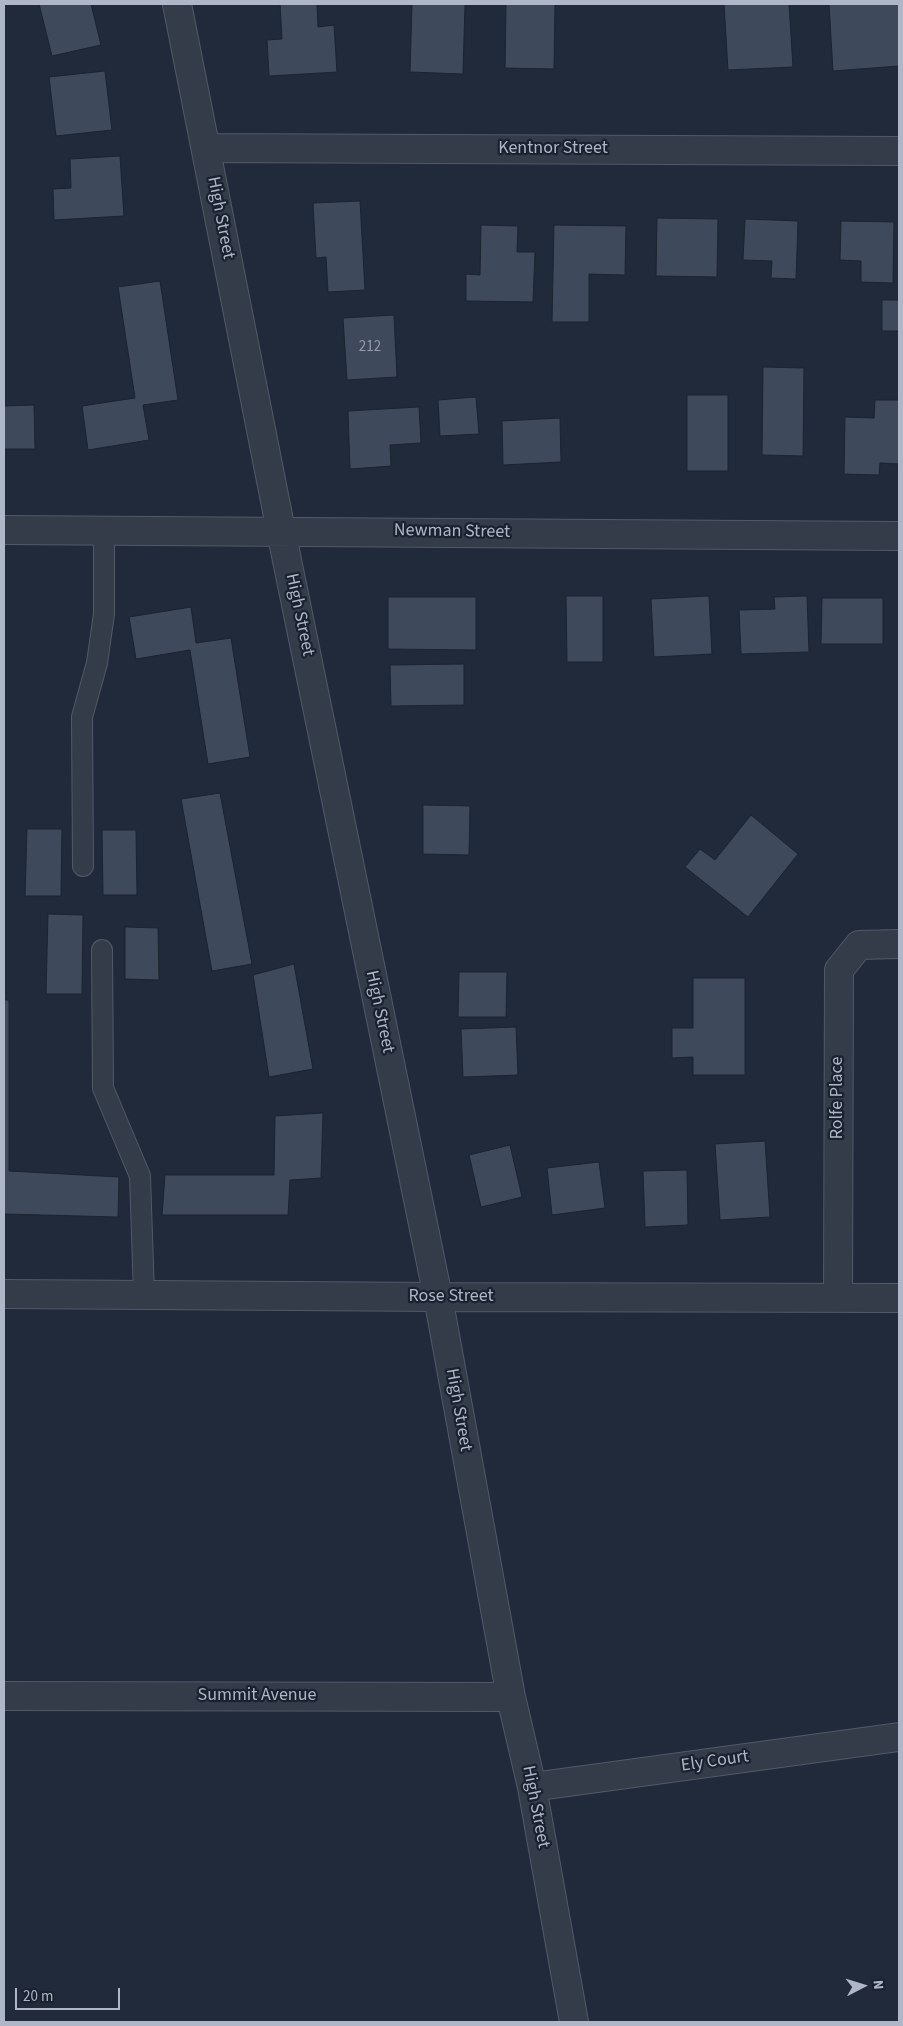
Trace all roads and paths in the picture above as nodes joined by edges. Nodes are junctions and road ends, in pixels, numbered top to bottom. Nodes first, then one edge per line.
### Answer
1 (177, 4) edge
2 (206, 148) junction
3 (899, 151) edge
4 (4, 530) edge
5 (104, 530) junction
6 (281, 531) junction
7 (899, 536) edge
8 (83, 866) dead end
9 (899, 944) edge
10 (102, 950) dead end
11 (4, 1294) edge
12 (144, 1295) junction
13 (438, 1297) junction
14 (838, 1297) junction
15 (899, 1298) edge
16 (4, 1696) edge
17 (511, 1697) junction
18 (899, 1737) edge
19 (532, 1787) junction
20 (574, 2022) edge

1 - 2 street, High Street
2 - 3 street, Kentnor Street
2 - 6 street, High Street
4 - 5 street, Newman Street
5 - 6 street, Newman Street
5 - 8 lane
6 - 7 street, Newman Street
6 - 13 street, High Street
9 - 14 street, Rolfe Place
10 - 12 lane
11 - 12 street, Rose Street
12 - 13 street, Rose Street
13 - 14 street, Rose Street
13 - 17 street, High Street
14 - 15 street, Rose Street
16 - 17 street, Summit Avenue
17 - 19 street, High Street
18 - 19 street, Ely Court
19 - 20 street, High Street

